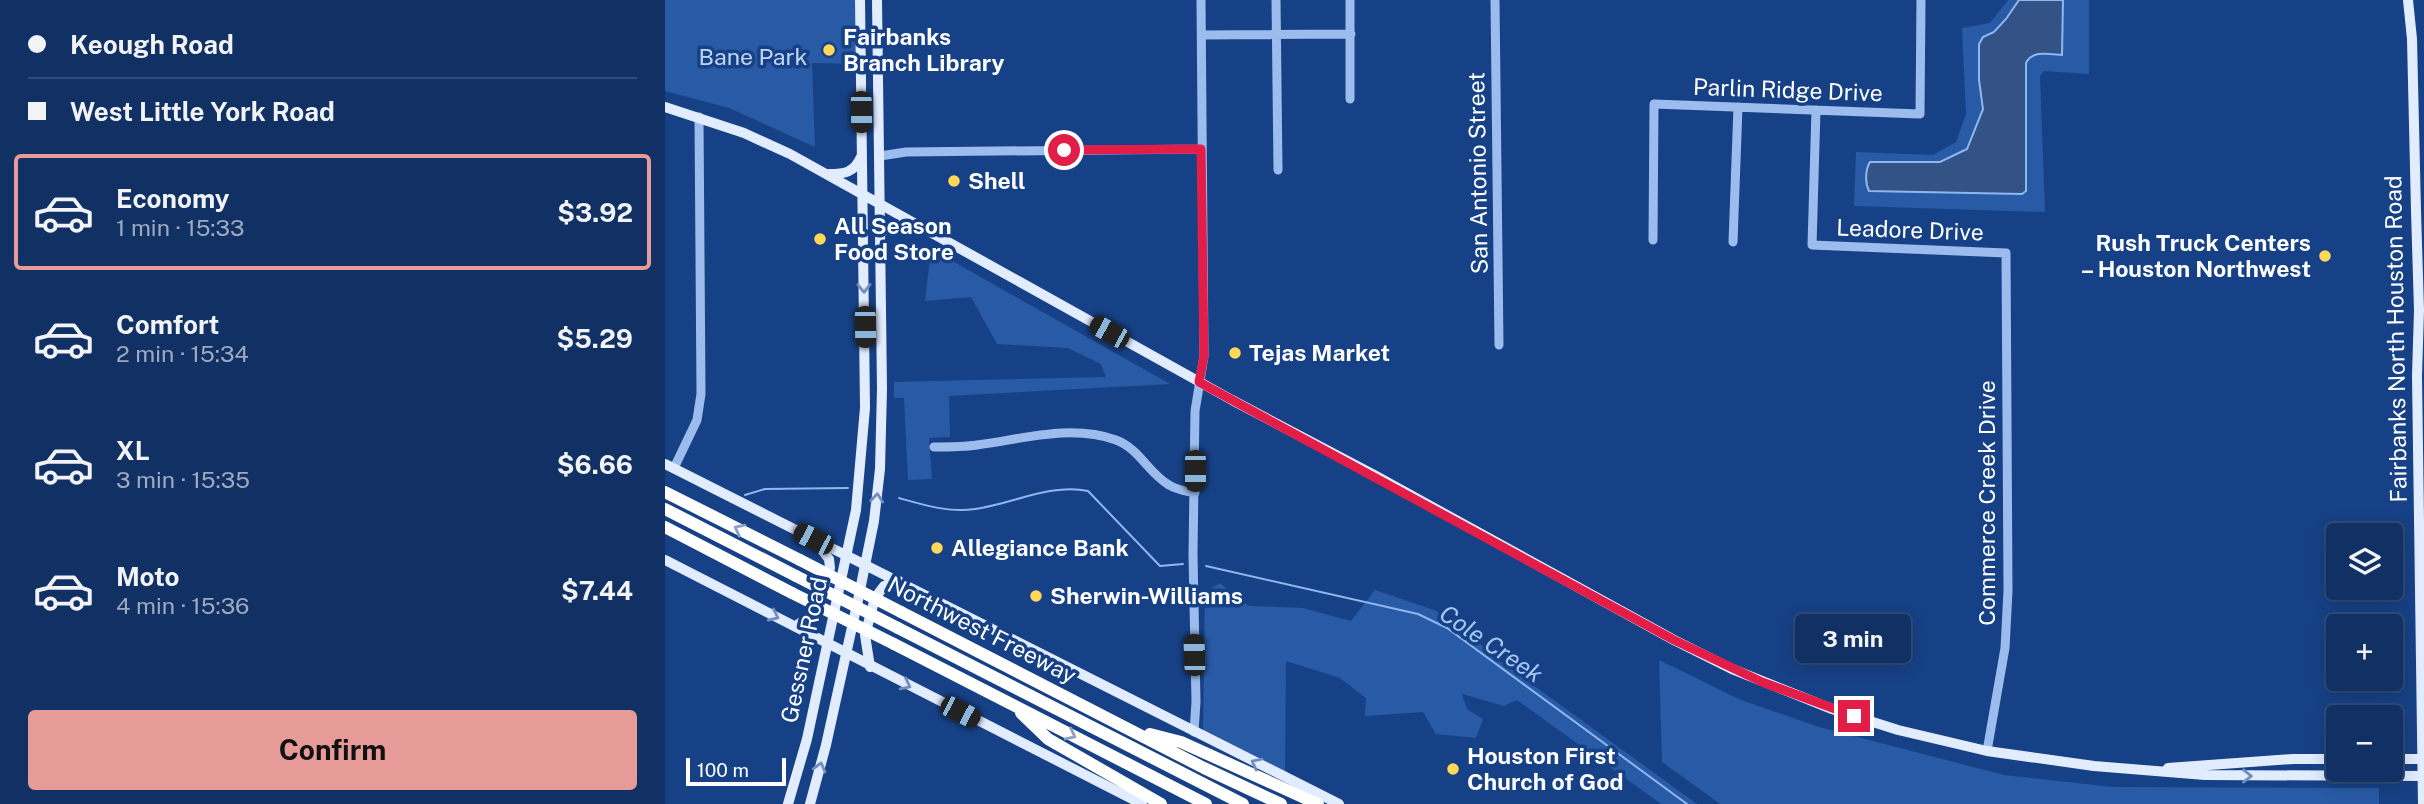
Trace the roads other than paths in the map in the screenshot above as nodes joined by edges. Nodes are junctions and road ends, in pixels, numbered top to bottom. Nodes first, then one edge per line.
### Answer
1 (860, 0) edge
2 (877, 0) edge
3 (1201, 0) edge
4 (1276, 0) edge
5 (1350, 0) edge
6 (1495, 0) edge
7 (1921, 0) edge
8 (2409, 0) edge
9 (1276, 33) junction
10 (1351, 34) junction
11 (1202, 35) junction
12 (860, 50) junction
13 (878, 50) junction
14 (1350, 99) dead end
15 (2419, 105) edge
16 (665, 107) edge
17 (1738, 107) junction
18 (1816, 110) junction
19 (699, 117) junction
20 (1201, 149) junction
21 (862, 155) junction
22 (880, 156) junction
23 (1278, 170) dead end
24 (827, 173) junction
25 (863, 195) junction
26 (880, 205) junction
27 (911, 222) junction
28 (881, 233) junction
29 (2420, 233) edge
30 (1653, 240) dead end
31 (1733, 242) dead end
32 (2006, 253) joint
33 (2421, 325) edge
34 (865, 327) junction
35 (882, 327) junction
36 (1499, 345) dead end
37 (1199, 382) junction
38 (2421, 416) edge
39 (864, 418) junction
40 (881, 418) junction
41 (934, 447) dead end
42 (669, 466) edge
43 (665, 492) edge
44 (1195, 492) junction
45 (665, 509) edge
46 (2421, 521) edge
47 (665, 527) edge
48 (813, 539) junction
49 (845, 556) junction
50 (665, 560) edge
51 (865, 566) junction
52 (899, 581) junction
53 (796, 626) junction
54 (826, 642) junction
55 (2422, 647) edge
56 (846, 653) junction
57 (870, 667) junction
58 (1011, 704) junction
59 (1133, 730) junction
60 (1194, 732) junction
61 (807, 739) junction
62 (826, 745) junction
63 (1987, 751) junction
64 (2326, 759) edge
65 (2403, 759) edge
66 (2423, 759) edge
67 (2155, 770) junction
68 (2423, 776) edge
69 (788, 804) edge
70 (810, 804) edge
71 (1142, 804) edge
72 (1161, 804) edge
73 (1206, 804) edge
74 (1243, 804) edge
75 (1281, 804) edge
76 (1318, 804) edge
77 (1339, 804) edge
78 (2423, 804) edge

1 - 12 main road, Gessner Road
2 - 13 main road, Gessner Road
3 - 11 street
4 - 9 street
5 - 10 street
6 - 36 street, San Antonio Street
7 - 18 street, Parlin Ridge Drive
8 - 15 main road, Fairbanks North Houston Road
9 - 10 street
9 - 11 street
9 - 23 street
10 - 14 street
11 - 20 street
12 - 13 main road
12 - 21 main road, Gessner Road
13 - 22 main road, Gessner Road
15 - 29 main road, Fairbanks North Houston Road
16 - 19 main road
17 - 18 street, Parlin Ridge Drive
17 - 30 street, Parlin Ridge Drive
17 - 31 street
18 - 32 street, Leadore Drive
19 - 24 main road
19 - 42 street
20 - 22 street
20 - 37 street
21 - 24 main road
21 - 25 main road, Gessner Road
22 - 26 main road, Gessner Road
24 - 25 main road
25 - 26 main road
25 -> 34 main road, Gessner Road
26 - 27 main road
26 - 28 main road, Gessner Road
27 - 28 main road
27 - 37 main road
28 - 35 main road, Gessner Road
29 - 33 main road, Fairbanks North Houston Road
32 - 63 street, Commerce Creek Drive
33 - 38 main road, Fairbanks North Houston Road
34 - 35 main road
34 - 39 main road, Gessner Road
35 - 40 main road, Gessner Road
37 - 44 street
37 - 63 main road
38 - 46 main road, Fairbanks North Houston Road
39 - 40 main road
39 - 49 main road, Gessner Road
51 -> 40 main road, Gessner Road
41 - 44 street
42 - 48 main road
59 -> 43 highway, Northwest Freeway, bridge
44 - 60 street
45 - 74 highway, bridge
46 - 55 main road, Fairbanks North Houston Road
47 - 58 highway, bridge
48 - 49 main road
48 - 53 main road
49 - 51 main road
49 - 54 main road, Gessner Road
50 -> 53 main road
51 - 52 main road
51 - 56 main road, Gessner Road
52 - 57 main road
52 - 60 main road
53 - 54 main road
54 - 56 main road
54 - 61 main road, Gessner Road
55 - 66 main road, Fairbanks North Houston Road
56 - 57 main road
56 - 62 main road, Gessner Road
57 -> 71 main road
58 - 72 highway
58 -> 73 highway
59 - 75 highway, Northwest Freeway
59 - 76 highway
77 -> 60 main road
61 - 62 main road
61 - 69 main road, Gessner Road
70 -> 62 main road, Gessner Road
63 - 67 main road
64 - 67 main road
65 - 66 main road
66 - 68 main road, Fairbanks North Houston Road
67 -> 68 main road
68 - 78 main road, Fairbanks North Houston Road

